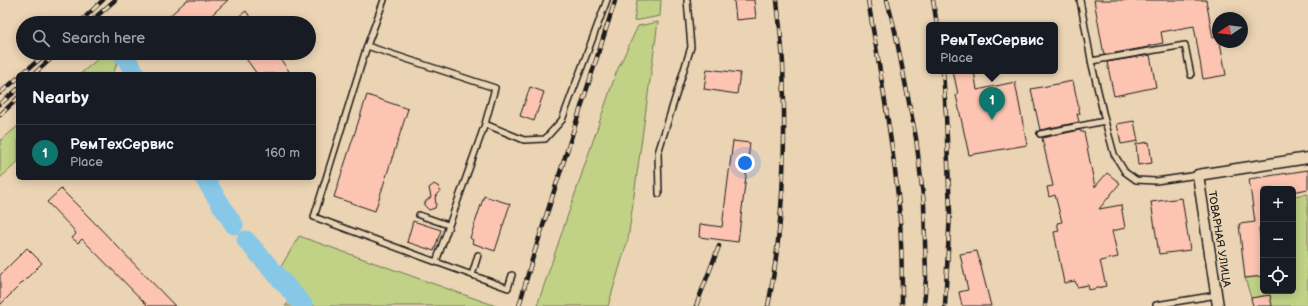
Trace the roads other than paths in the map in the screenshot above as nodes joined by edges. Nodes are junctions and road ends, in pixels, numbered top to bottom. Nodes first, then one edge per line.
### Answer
1 (384, 0) edge
2 (607, 0) edge
3 (687, 0) edge
4 (1080, 0) edge
5 (367, 46) junction
6 (1091, 61) junction
7 (1191, 75) dead end
8 (1105, 121) junction
9 (485, 124) junction
10 (1040, 134) dead end
11 (1308, 158) edge
12 (1198, 175) junction
13 (659, 194) dead end
14 (419, 215) dead end
15 (448, 225) junction
16 (478, 255) dead end
17 (436, 262) junction
18 (472, 275) junction
19 (512, 275) dead end
20 (1217, 295) junction
21 (1156, 306) edge
22 (1218, 306) edge

1 - 5 lane
2 - 9 lane
3 - 13 lane
4 - 6 lane
5 - 9 lane
5 - 17 lane
6 - 7 lane
6 - 8 lane
8 - 10 lane
8 - 12 lane
9 - 15 lane
11 - 12 street
12 - 20 street, ТОВАРНАЯ УЛИЦА
14 - 15 lane
15 - 17 lane
16 - 18 lane
17 - 18 lane
18 - 19 lane
20 - 21 lane
20 - 22 street, ТОВАРНАЯ УЛИЦА

